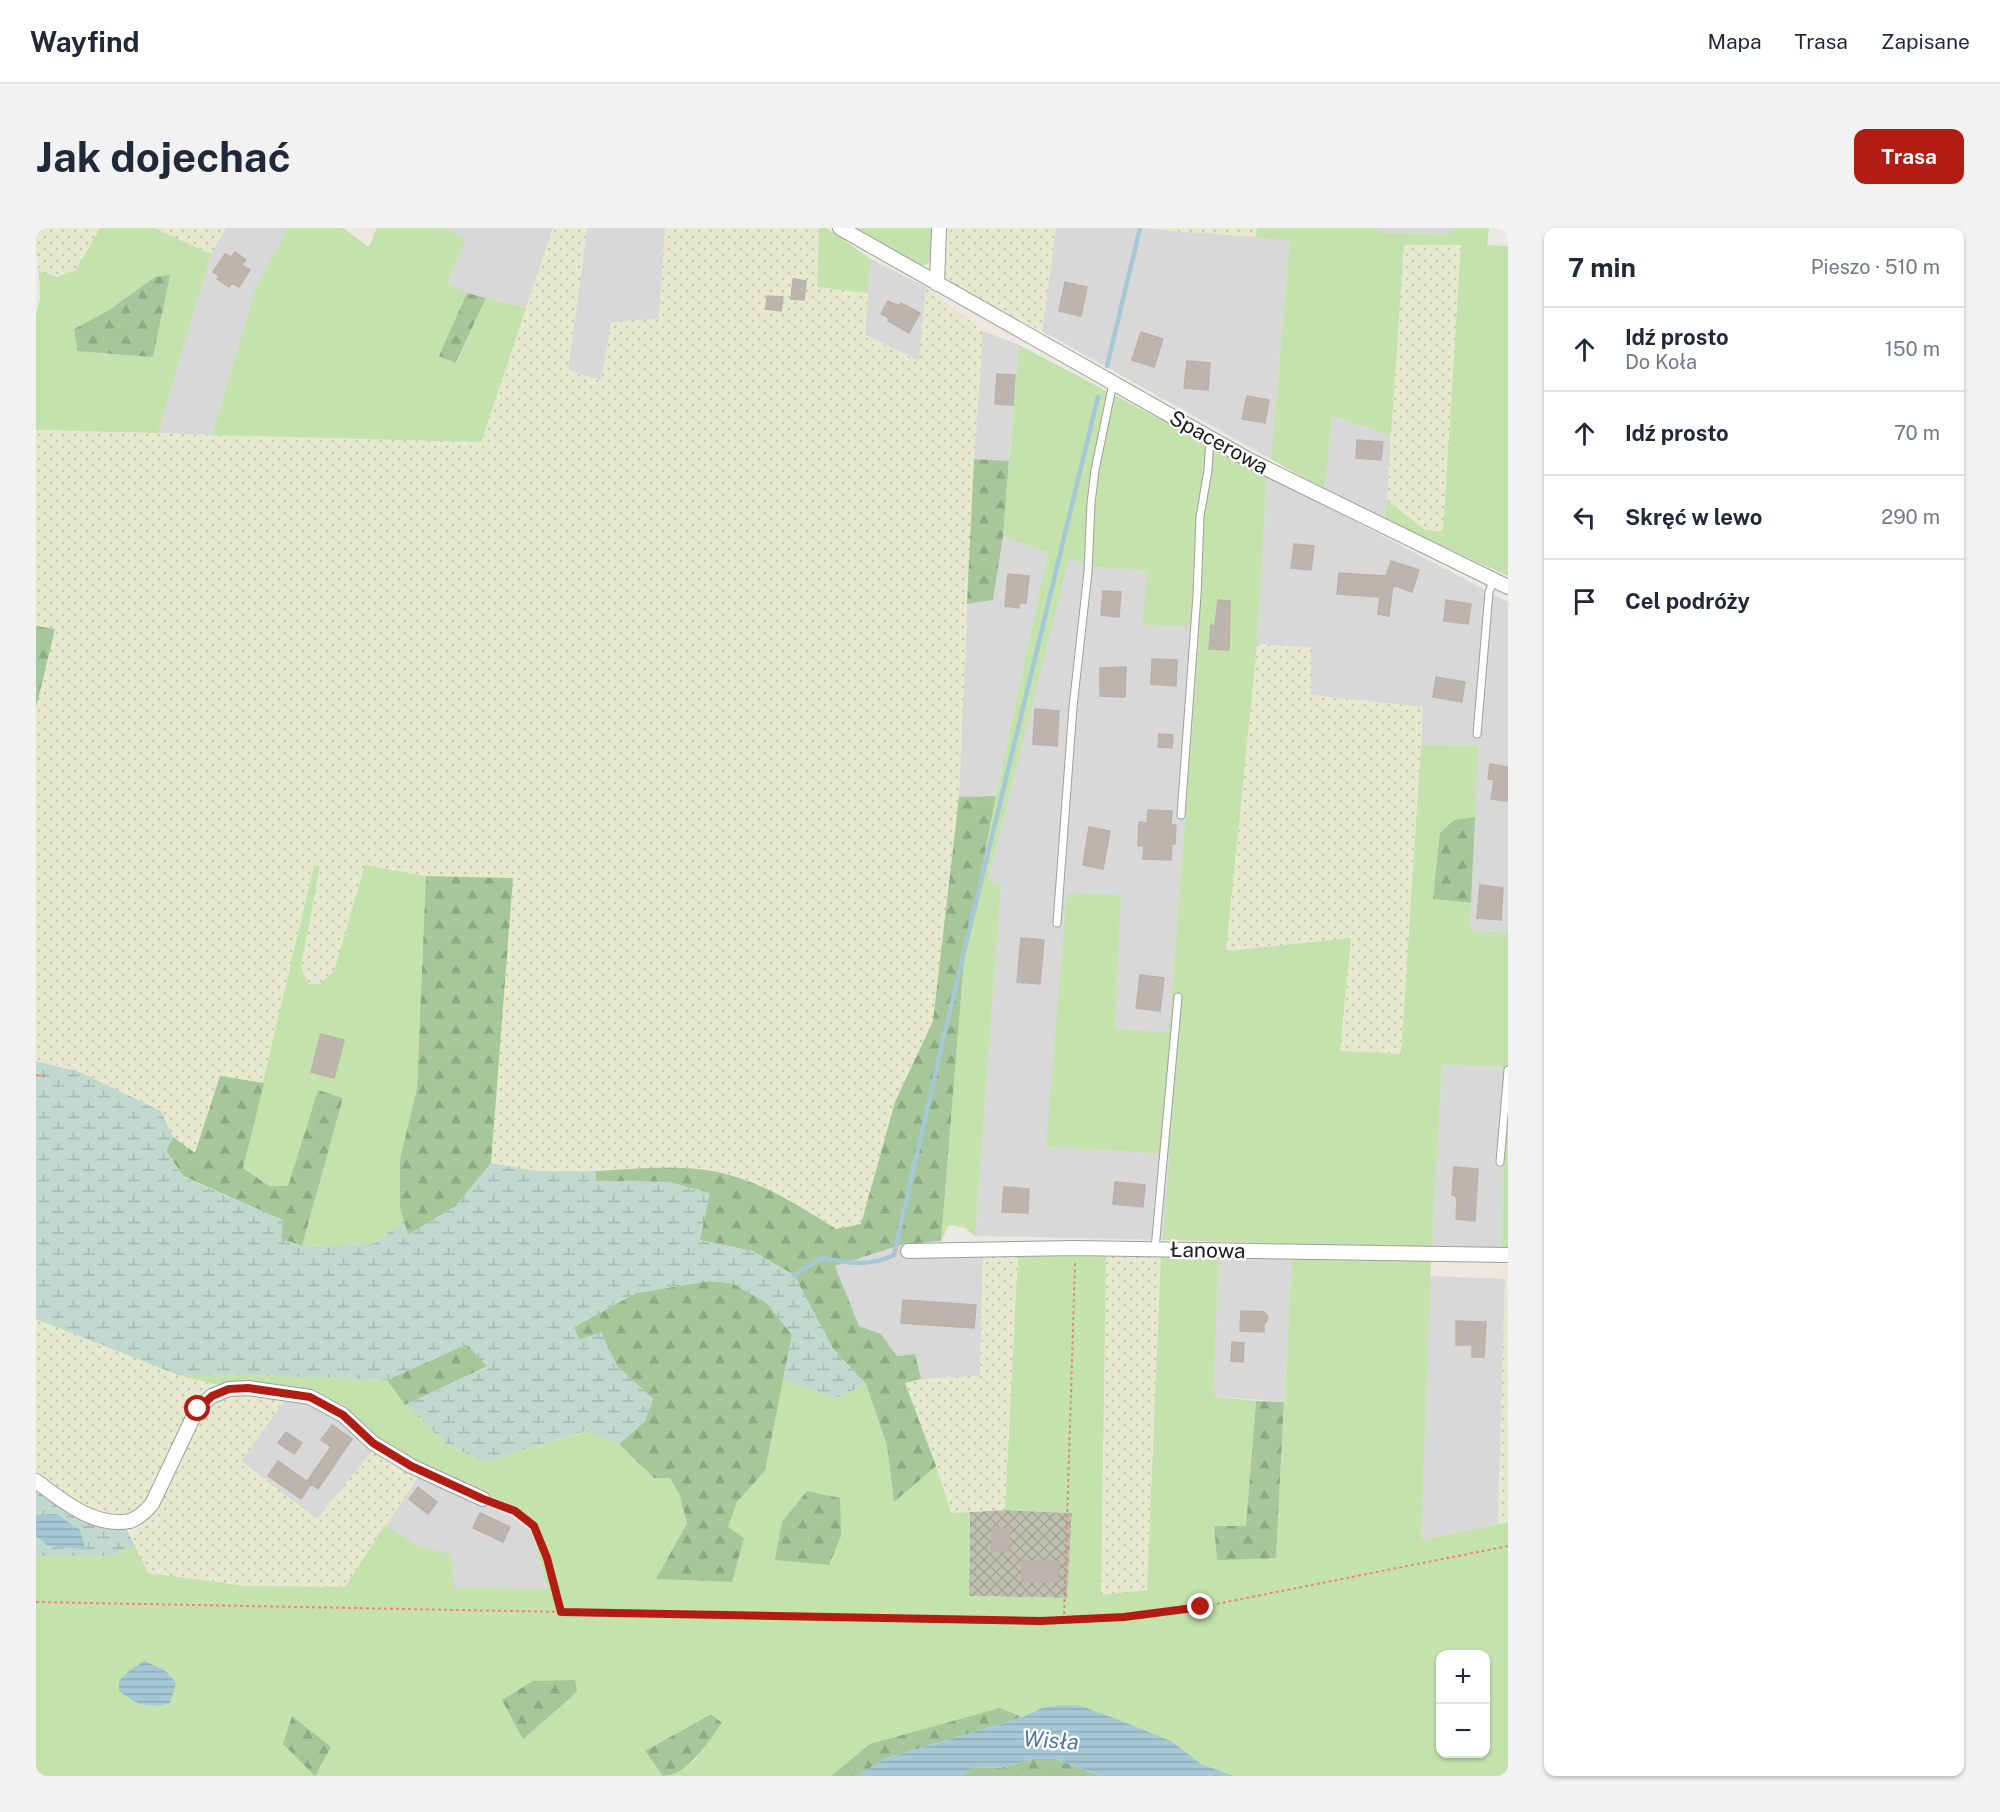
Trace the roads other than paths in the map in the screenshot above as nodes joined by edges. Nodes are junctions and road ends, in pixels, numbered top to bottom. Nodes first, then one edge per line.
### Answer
1 (840, 228) edge
2 (939, 228) edge
3 (937, 284) junction
4 (1113, 383) junction
5 (1210, 438) junction
6 (1494, 579) junction
7 (1508, 587) edge
8 (1477, 734) dead end
9 (1180, 815) dead end
10 (1057, 923) dead end
11 (1178, 997) dead end
12 (1508, 1070) edge
13 (1500, 1162) dead end
14 (1155, 1249) junction
15 (908, 1251) dead end
16 (1508, 1255) edge
17 (36, 1481) edge
18 (483, 1499) road end

1 - 3 street, Spacerowa
2 - 3 street
3 - 4 street, Spacerowa
4 - 5 street, Spacerowa
4 - 10 lane
5 - 6 street, Spacerowa
5 - 9 lane
6 - 7 street, Spacerowa
6 - 8 lane
11 - 14 lane
12 - 13 lane
14 - 15 street, Łanowa
14 - 16 street, Łanowa
17 - 18 street

